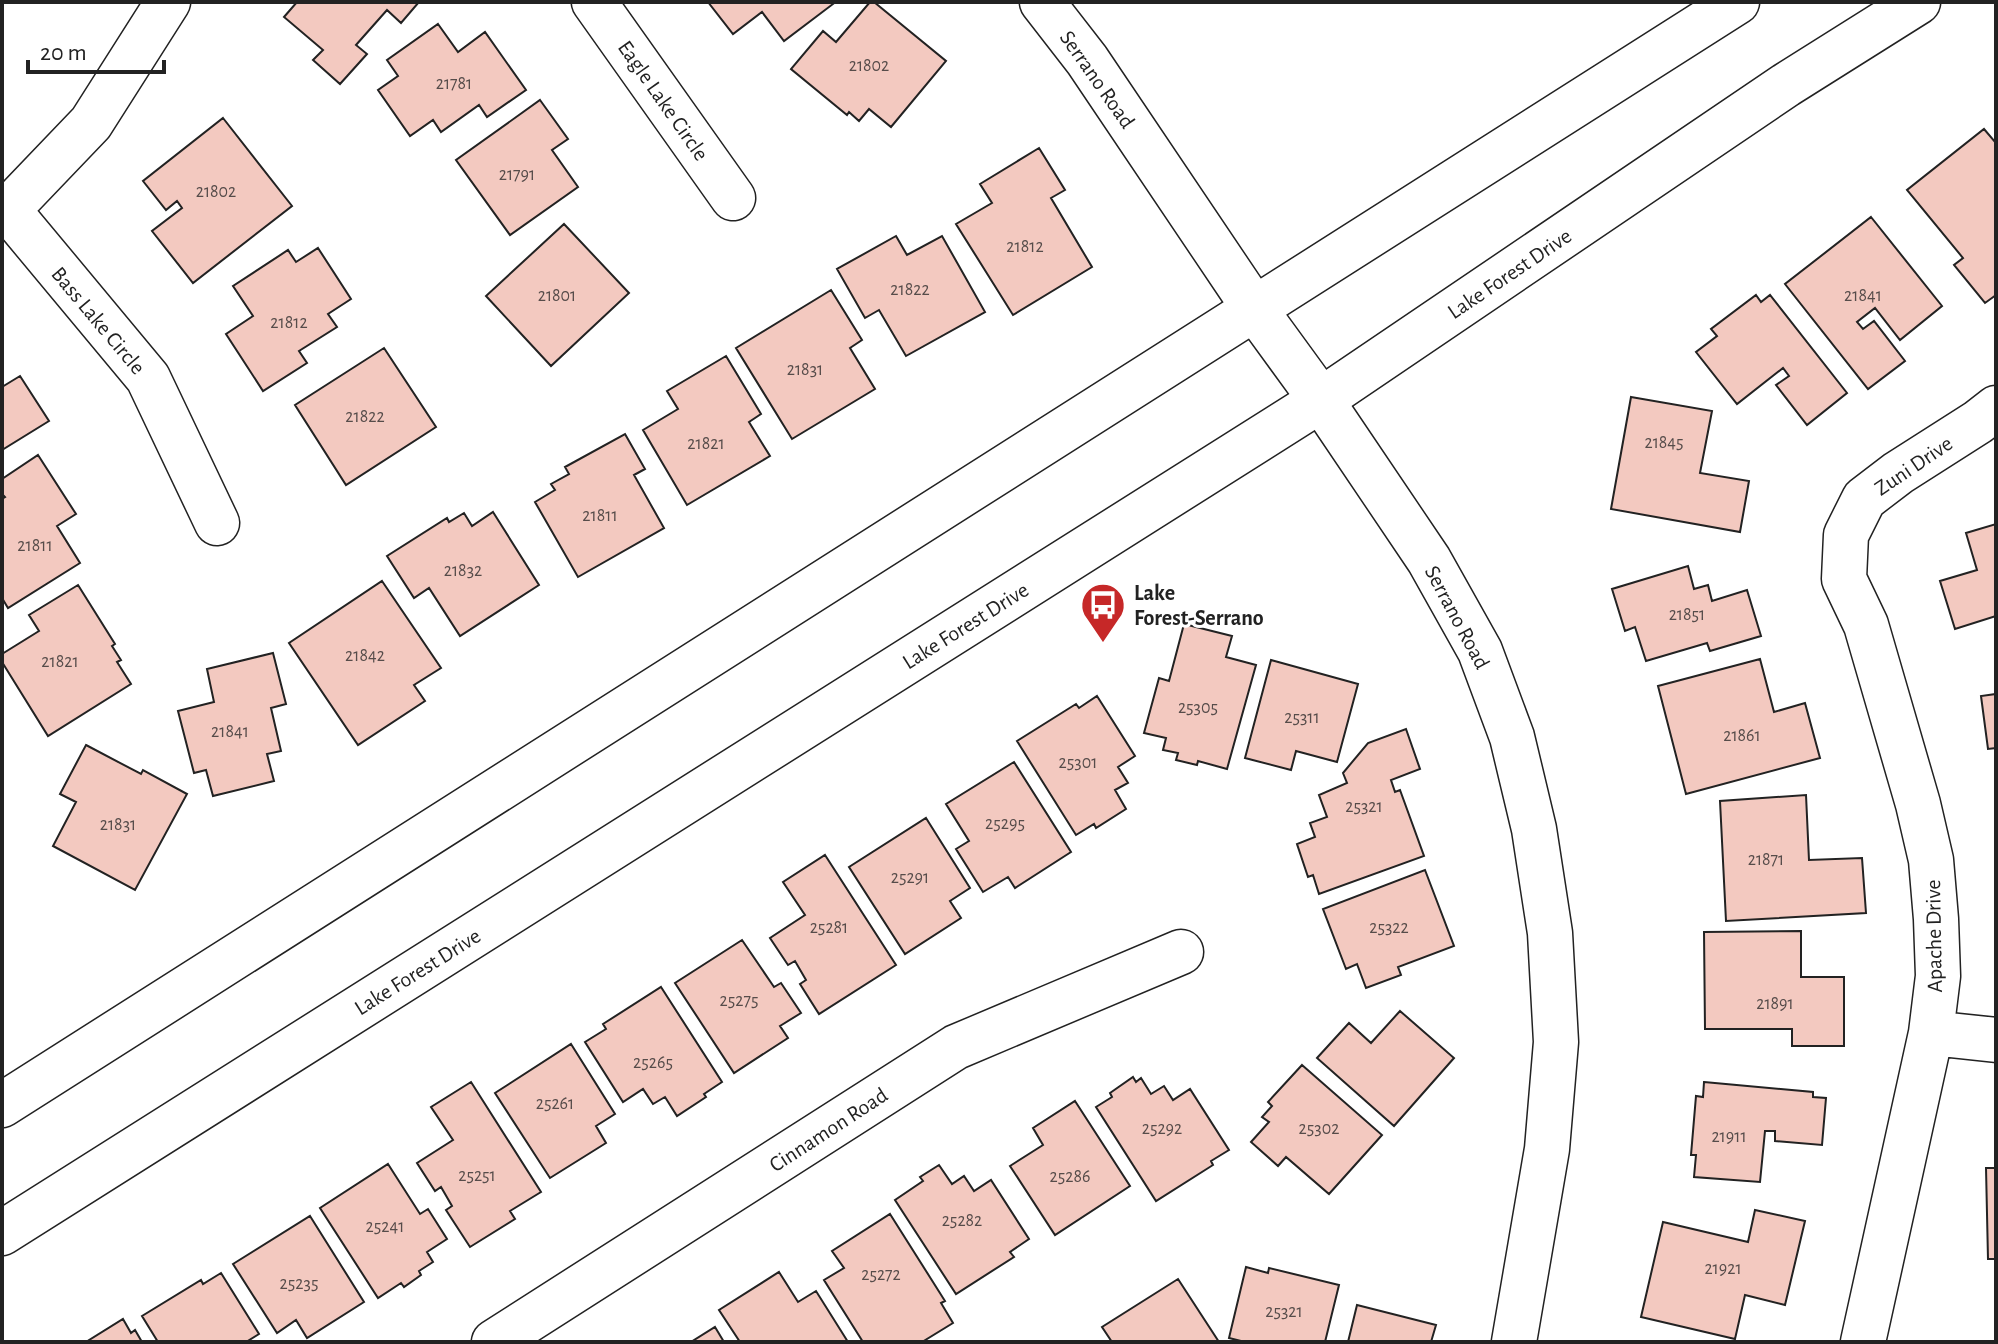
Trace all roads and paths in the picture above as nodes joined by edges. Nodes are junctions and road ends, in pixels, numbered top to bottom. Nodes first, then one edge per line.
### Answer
1 (168, 2) edge
2 (594, 2) edge
3 (1042, 2) edge
4 (1737, 2) edge
5 (1918, 2) edge
6 (733, 198) dead end
7 (5, 214) edge
8 (1254, 308) junction
9 (1321, 400) junction
10 (1996, 408) edge
11 (217, 523) dead end
12 (1846, 535) joint
13 (1181, 952) dead end
14 (1931, 1033) junction
15 (1996, 1040) edge
16 (2, 1105) edge
17 (2, 1233) edge
18 (494, 1342) edge
19 (1514, 1342) edge
20 (1863, 1342) edge

1 - 7 main road
2 - 6 main road, Eagle Lake Circle
3 - 8 main road, Serrano Road
4 - 8 main road
5 - 9 main road, Lake Forest Drive
7 - 11 main road, Bass Lake Circle
8 - 9 main road, Serrano Road
8 - 16 main road
9 - 17 main road, Lake Forest Drive
9 - 19 main road, Serrano Road
10 - 12 main road, Zuni Drive
12 - 14 main road, Apache Drive
13 - 18 main road, Cinnamon Road
14 - 15 main road
14 - 20 main road, Apache Drive

